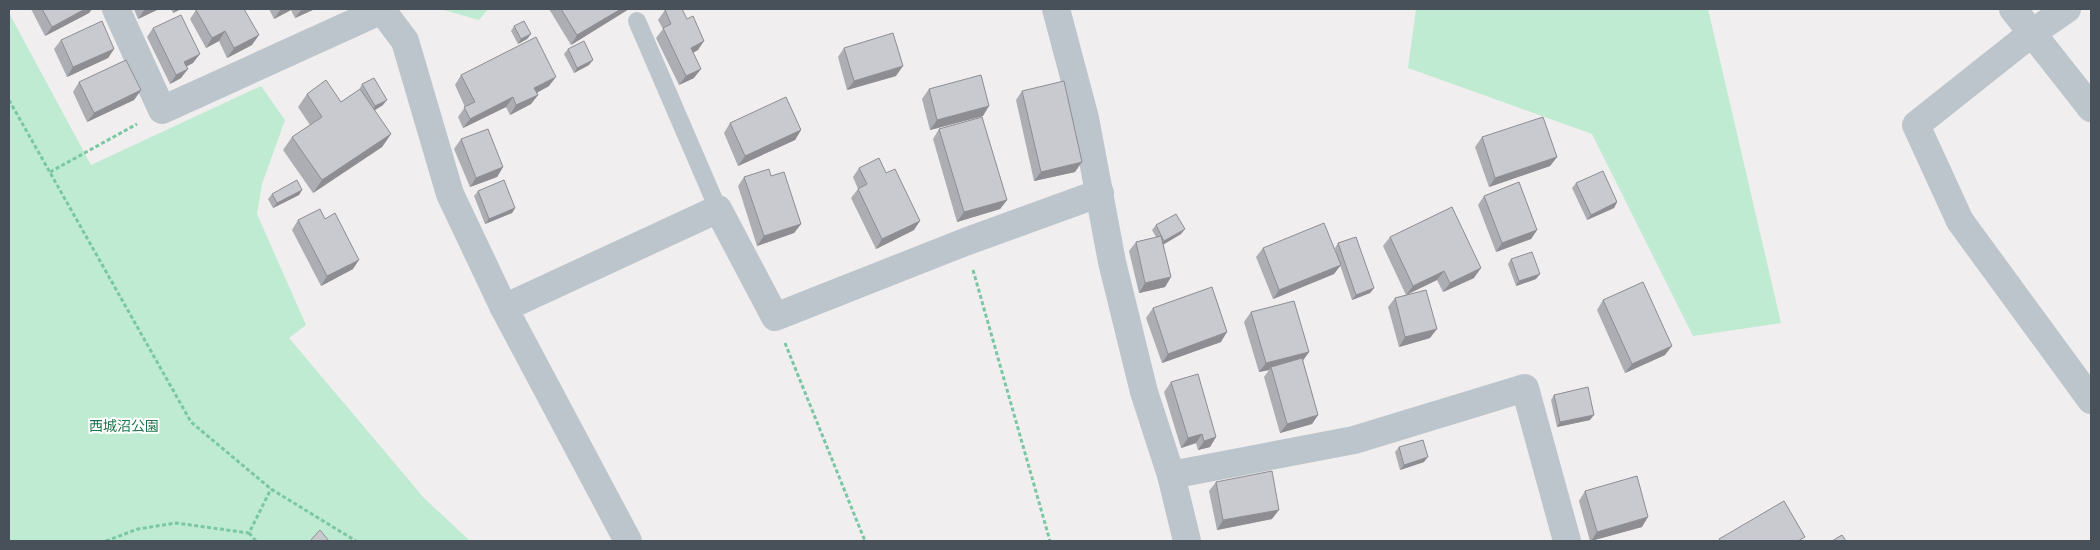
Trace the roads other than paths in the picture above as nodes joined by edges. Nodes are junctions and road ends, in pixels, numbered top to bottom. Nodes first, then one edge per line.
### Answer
1 (116, 9) edge
2 (382, 9) edge
3 (1056, 9) edge
4 (2013, 9) edge
5 (2067, 9) edge
6 (638, 21) dead end
7 (2032, 33) junction
8 (2091, 108) edge
9 (1100, 193) junction
10 (718, 209) junction
11 (504, 308) junction
12 (2091, 400) edge
13 (1171, 476) junction
14 (628, 541) edge
15 (1187, 541) edge
16 (1567, 541) edge

1 - 2 street
2 - 11 street
3 - 9 street
4 - 7 street
5 - 7 street
6 - 10 lane
7 - 8 street
7 - 12 street
9 - 10 street
9 - 13 street
10 - 11 street
11 - 14 street
13 - 15 street
13 - 16 street

